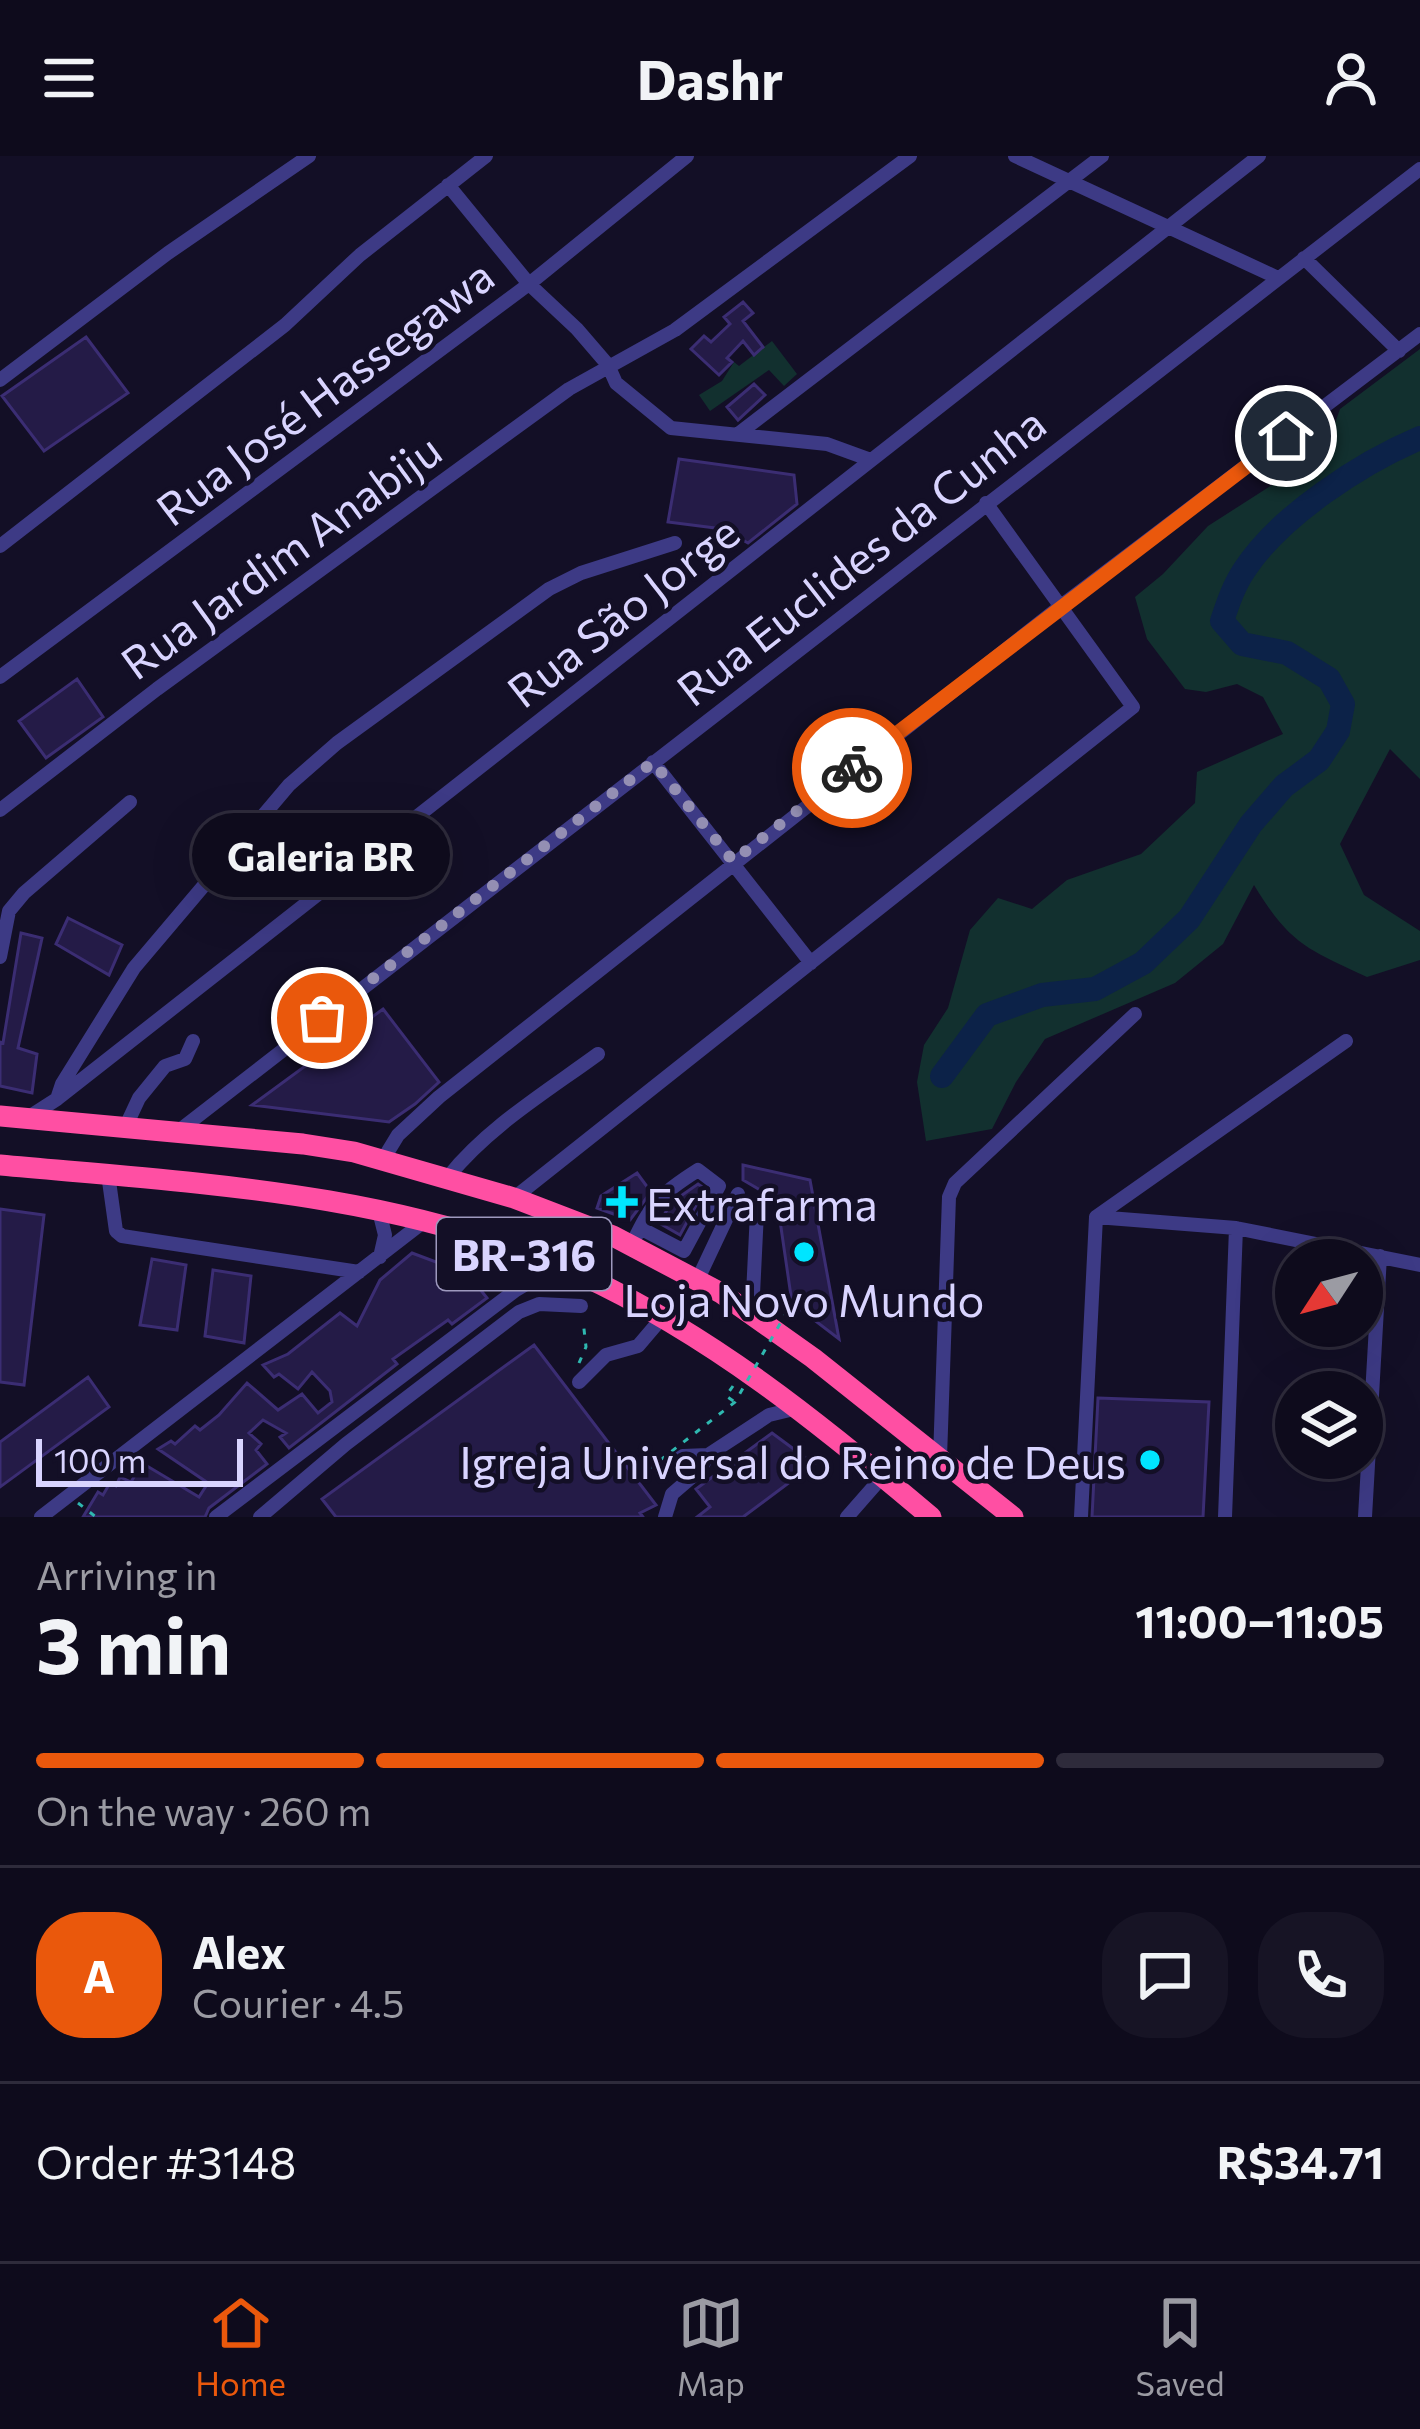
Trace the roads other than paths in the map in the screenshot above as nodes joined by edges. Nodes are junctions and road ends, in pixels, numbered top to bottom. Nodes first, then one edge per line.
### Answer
1 (308, 156) edge
2 (486, 156) edge
3 (687, 156) edge
4 (910, 156) edge
5 (1015, 156) edge
6 (1102, 156) edge
7 (1258, 156) edge
8 (1420, 169) edge
9 (1069, 181) junction
10 (448, 185) junction
11 (1169, 226) junction
12 (1304, 258) junction
13 (1276, 277) junction
14 (529, 284) junction
15 (1420, 334) edge
16 (1399, 351) junction
17 (608, 365) junction
18 (0, 380) edge
19 (738, 434) junction
20 (872, 460) junction
21 (986, 502) junction
22 (674, 543) dead end
23 (0, 546) edge
24 (1060, 606) junction
25 (0, 677) edge
26 (653, 762) junction
27 (130, 802) dead end
28 (1, 806) edge
29 (733, 861) junction
30 (0, 957) edge
31 (811, 963) junction
32 (1135, 1015) dead end
33 (193, 1041) dead end
34 (1346, 1041) dead end
35 (598, 1054) dead end
36 (57, 1099) junction
37 (0, 1116) edge
38 (27, 1118) junction
39 (125, 1128) junction
40 (176, 1132) junction
41 (384, 1158) junction
42 (0, 1166) edge
43 (108, 1174) junction
44 (448, 1177) junction
45 (738, 1194) dead end
46 (514, 1198) junction
47 (379, 1211) junction
48 (757, 1211) dead end
49 (1096, 1217) junction
50 (427, 1220) junction
51 (1236, 1228) junction
52 (635, 1237) junction
53 (1293, 1239) edge
54 (380, 1257) junction
55 (1383, 1257) edge
56 (558, 1265) junction
57 (1420, 1265) edge
58 (359, 1272) junction
59 (697, 1281) junction
60 (581, 1306) road end
61 (752, 1315) junction
62 (662, 1319) junction
63 (1375, 1347) edge
64 (578, 1374) road end
65 (798, 1408) junction
66 (709, 1455) junction
67 (940, 1458) junction
68 (661, 1471) dead end
69 (883, 1476) junction
70 (41, 1517) edge
71 (216, 1517) edge
72 (260, 1517) edge
73 (664, 1517) edge
74 (847, 1517) edge
75 (931, 1517) edge
76 (1013, 1517) edge
77 (1081, 1517) edge
78 (1225, 1517) edge
79 (1365, 1517) edge

1 - 18 street
2 - 10 street
3 - 14 street, Rua José Hassegawa
4 - 17 street, Rua Jardim Anabiju
5 - 9 street
6 - 9 street
7 - 11 street, Rua São Jorge
8 - 12 street, Rua Euclides da Cunha
9 - 11 street
9 - 19 street
10 - 14 street
10 - 23 street
11 - 13 street
11 - 20 street, Rua São Jorge
12 - 13 street, Rua Euclides da Cunha
12 - 16 street
13 - 21 street, Rua Euclides da Cunha
14 - 17 street
14 - 25 street, Rua José Hassegawa
15 - 16 street
16 - 24 street
17 - 19 street
17 - 28 street, Rua Jardim Anabiju
19 - 20 street
20 - 36 street, Rua São Jorge
21 - 24 street
21 - 26 street, Rua Euclides da Cunha
22 - 36 street
24 - 29 street
24 - 31 street
26 - 29 street
26 - 40 street, Rua Euclides da Cunha
27 - 30 street
29 - 31 street
29 - 41 street
31 - 46 street
32 - 67 street
33 - 39 street
34 - 49 street
35 - 44 street
36 - 38 street, Rua São Jorge
37 - 38 highway, BR-316
38 - 39 highway, BR-316
39 - 40 highway, BR-316
40 - 41 highway, BR-316
41 - 44 highway, BR-316
42 - 43 highway, BR-316
43 - 47 highway, BR-316
43 - 58 street
44 - 46 highway, BR-316
45 - 59 street
46 - 52 highway, BR-316
47 - 50 highway, BR-316
47 - 54 street
48 - 61 street
49 - 51 street
49 - 77 street
50 - 54 street
50 - 56 highway, BR-316
51 - 53 street
51 - 78 street
52 - 52 street
52 - 59 highway, BR-316
54 - 58 street
55 - 57 street
56 - 62 highway, BR-316
56 - 71 street
58 - 70 street
59 - 61 highway, BR-316
60 - 72 street
61 - 67 highway, BR-316
62 - 64 street
62 - 65 highway, BR-316
63 - 79 street
65 - 66 street
65 - 69 highway, BR-316
66 - 68 street
66 - 73 street
67 - 76 highway, BR-316
69 - 74 street
69 - 75 highway, BR-316

